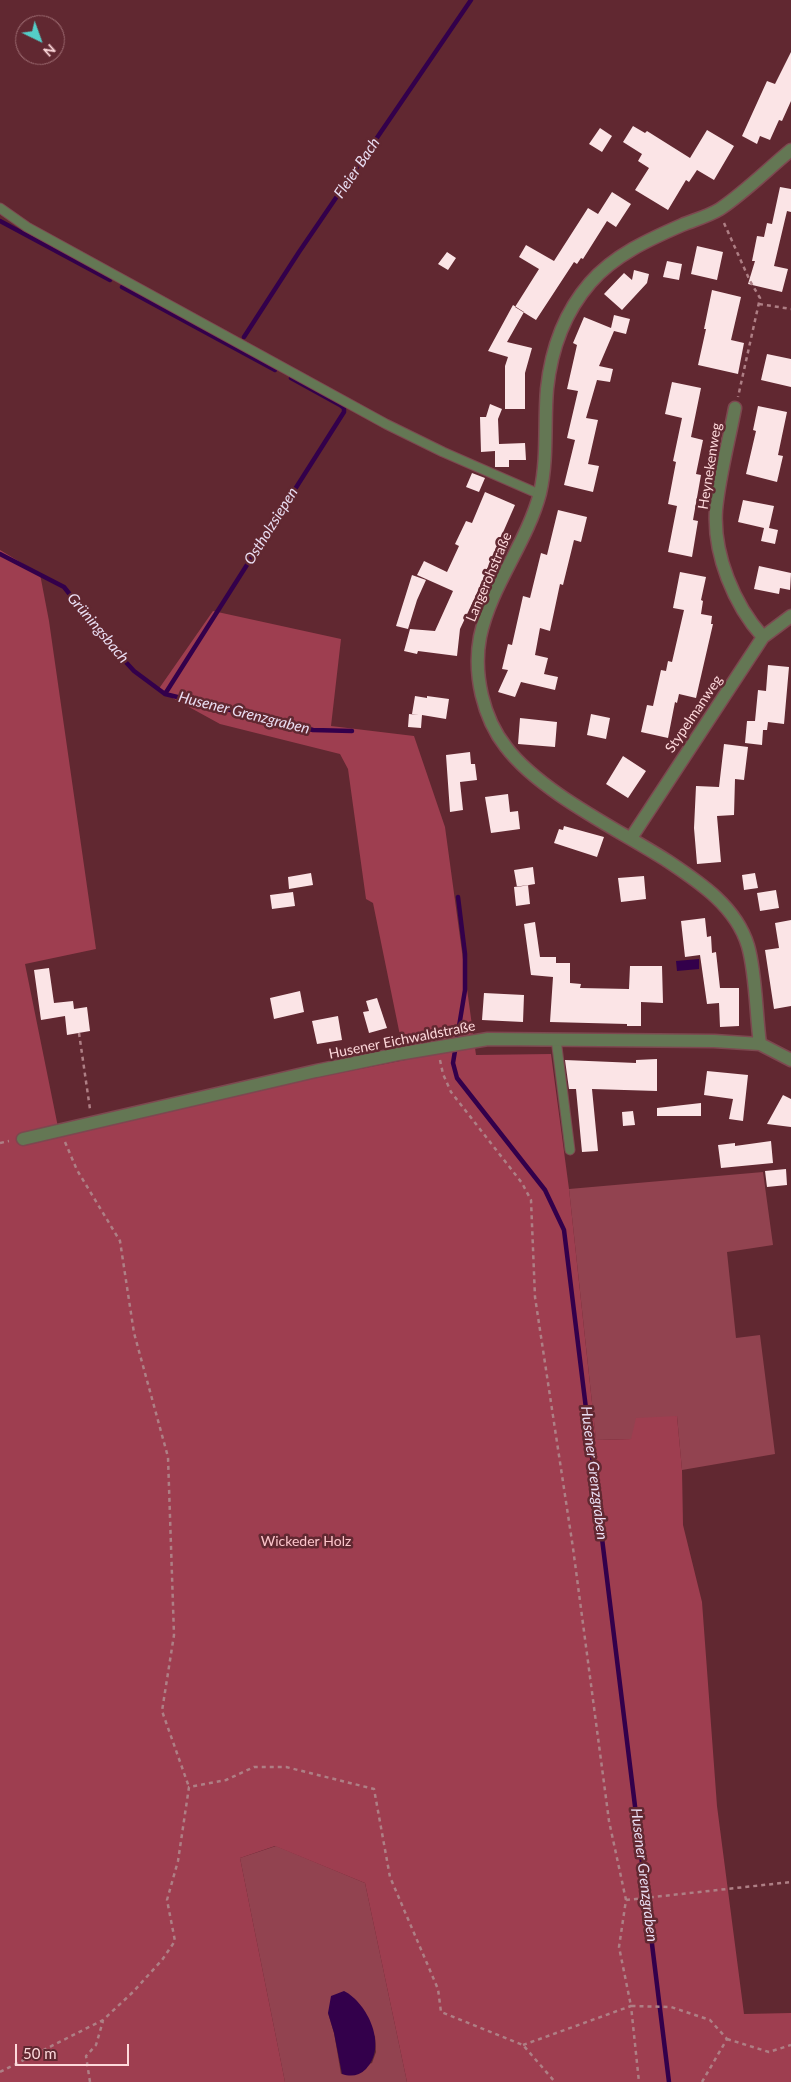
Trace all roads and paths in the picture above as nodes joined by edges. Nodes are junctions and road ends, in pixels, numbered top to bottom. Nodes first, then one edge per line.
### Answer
1 (791, 150) edge
2 (0, 208) edge
3 (718, 210) junction
4 (759, 304) junction
5 (791, 309) edge
6 (735, 408) joint
7 (539, 494) junction
8 (791, 616) edge
9 (763, 637) junction
10 (631, 838) junction
11 (79, 1033) dead end
12 (556, 1040) junction
13 (760, 1044) junction
14 (441, 1047) junction
15 (791, 1060) edge
16 (92, 1123) junction
17 (60, 1131) junction
18 (23, 1139) dead end
19 (570, 1150) dead end
20 (189, 1787) junction
21 (791, 1882) edge
22 (626, 1900) junction
23 (631, 2006) junction
24 (103, 2020) junction
25 (727, 2039) junction
26 (523, 2045) junction
27 (791, 2045) edge
28 (0, 2072) edge
29 (90, 2082) edge
30 (555, 2082) edge
31 (639, 2082) edge
32 (702, 2082) edge

1 - 3 street, Langerohstraße
2 - 7 lane
3 - 4 path
3 - 7 street, Langerohstraße
4 - 5 path
4 - 6 path
6 - 9 street, Heynekenweg
7 - 10 street, Langerohstraße
8 - 9 street, Stypelmanweg
9 - 10 street, Stypelmanweg
10 - 13 street, Langerohstraße
11 - 16 path
12 - 13 street, Husener Eichwaldstraße
12 - 14 street, Husener Eichwaldstraße
12 - 19 lane
13 - 15 street, Husener Eichwaldstraße
14 - 16 street, Husener Eichwaldstraße
14 - 22 path
16 - 17 street, Husener Eichwaldstraße
17 - 18 street, Husener Eichwaldstraße
17 - 20 path
20 - 24 path
20 - 26 path
21 - 22 path
22 - 23 path
23 - 25 path
23 - 26 path
23 - 31 path
24 - 28 path
24 - 29 path
25 - 27 path
25 - 32 path
26 - 30 path

